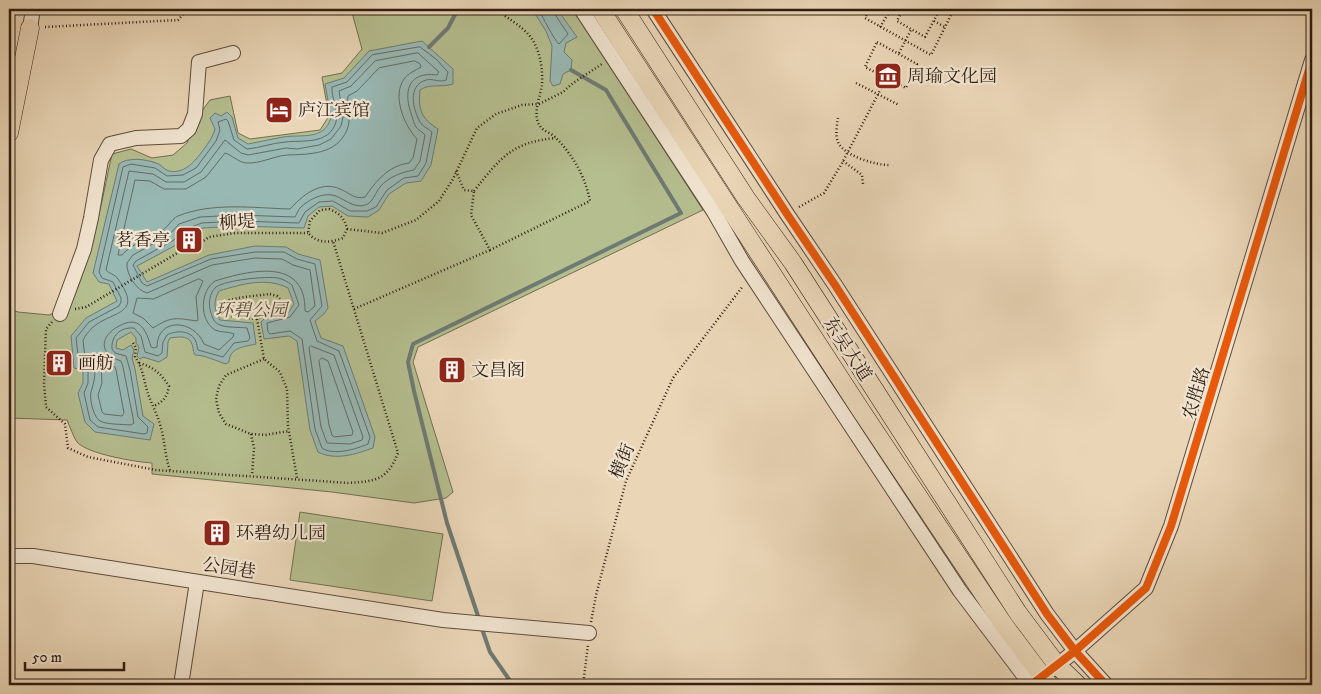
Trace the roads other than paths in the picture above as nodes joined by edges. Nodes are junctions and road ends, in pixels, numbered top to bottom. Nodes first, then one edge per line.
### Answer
1 (33, 9) edge
2 (581, 9) edge
3 (600, 9) edge
4 (624, 9) edge
5 (653, 9) edge
6 (30, 28) joint
7 (233, 53) dead end
8 (1312, 60) edge
9 (9, 133) edge
10 (60, 314) road end
11 (9, 556) edge
12 (197, 582) junction
13 (589, 633) road end
14 (1075, 651) junction
15 (1057, 665) junction
16 (1038, 683) edge
17 (181, 685) edge
18 (1078, 685) edge
19 (1106, 685) edge

1 - 6 street
2 - 16 street
3 - 16 main road, 东吴大道
4 - 15 main road, 东吴大道
5 - 14 street
6 - 9 main road
7 - 10 street
8 - 14 street, 农胜路
11 - 12 street, 公园巷
12 - 13 street, 公园巷
12 - 17 street
14 - 15 street, 农胜路
14 - 19 street
15 - 16 street, 农胜路
15 - 18 main road, 东吴大道

